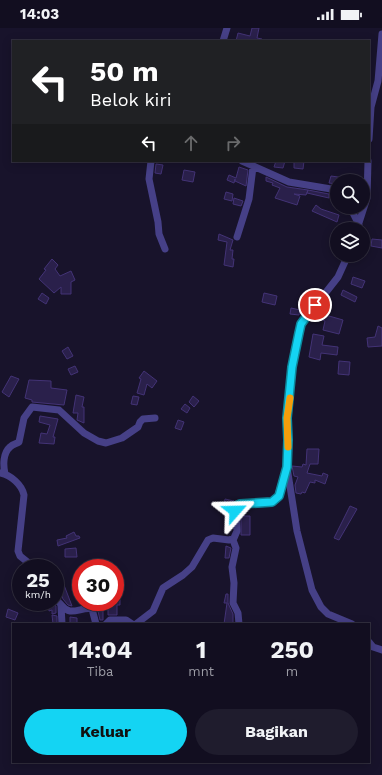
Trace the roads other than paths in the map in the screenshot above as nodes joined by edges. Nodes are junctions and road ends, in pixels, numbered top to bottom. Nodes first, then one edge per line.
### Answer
1 (227, 28) edge
2 (382, 34) edge
3 (223, 40) edge
4 (370, 123) edge
5 (151, 162) edge
6 (244, 162) edge
7 (368, 162) edge
8 (253, 167) junction
9 (330, 189) edge
10 (360, 222) edge
11 (237, 238) dead end
12 (164, 249) dead end
13 (345, 262) edge
14 (155, 418) dead end
15 (287, 467) junction
16 (2, 474) edge
17 (233, 540) junction
18 (24, 559) edge
19 (64, 608) edge
20 (61, 611) edge
21 (62, 623) edge
22 (96, 623) edge
23 (107, 623) edge
24 (130, 623) edge
25 (137, 623) edge
26 (238, 623) edge
27 (350, 623) edge
28 (370, 643) edge
29 (382, 650) edge

1 - 3 street
2 - 4 street
5 - 12 street
6 - 8 street
7 - 10 street
8 - 9 street
8 - 11 street
13 - 15 street
14 - 16 street
15 - 17 street
15 - 27 street
16 - 18 street
17 - 25 street
17 - 26 street
19 - 22 street
20 - 21 street
23 - 24 street
28 - 29 street

